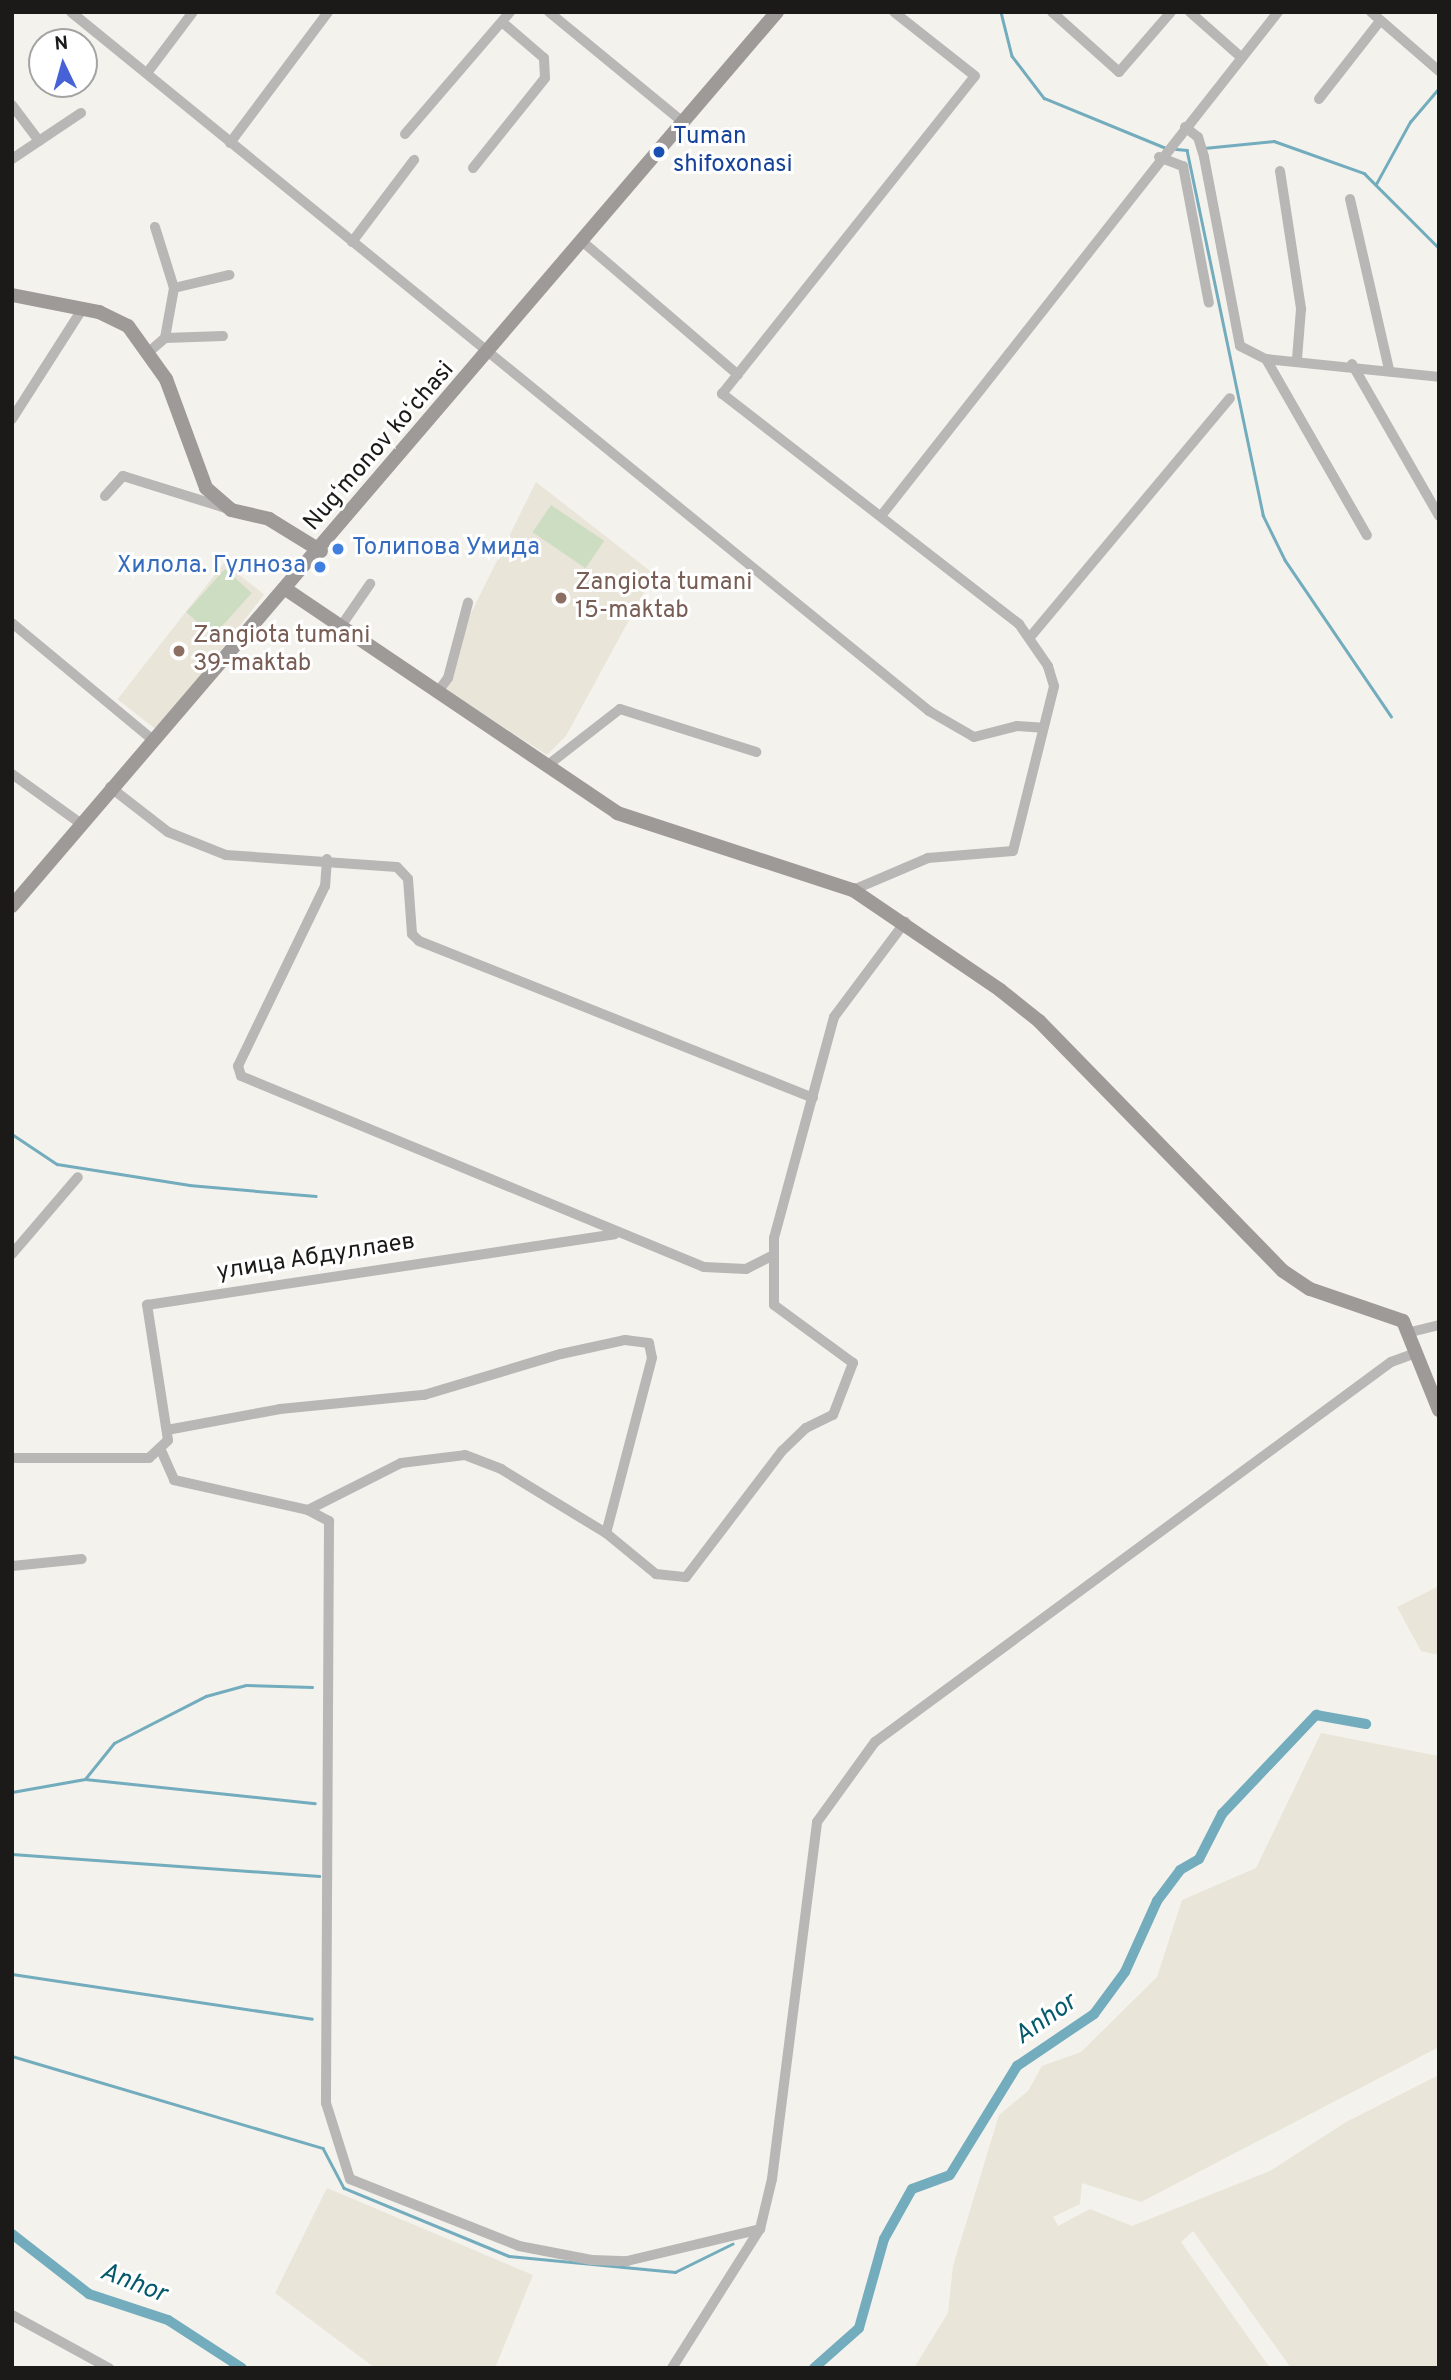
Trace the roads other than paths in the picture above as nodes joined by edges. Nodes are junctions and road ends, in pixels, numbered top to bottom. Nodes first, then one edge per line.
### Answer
1 (71, 12) edge
2 (193, 12) edge
3 (328, 12) edge
4 (510, 12) edge
5 (550, 12) edge
6 (777, 12) edge
7 (894, 12) edge
8 (1052, 12) edge
9 (1171, 12) edge
10 (1190, 12) edge
11 (1278, 12) edge
12 (1371, 12) edge
13 (1381, 21) junction
14 (502, 22) junction
15 (1242, 58) junction
16 (1439, 71) edge
17 (146, 73) junction
18 (1320, 99) dead end
19 (12, 105) edge
20 (81, 113) dead end
21 (684, 123) junction
22 (1185, 127) junction
23 (405, 134) dead end
24 (39, 141) junction
25 (229, 143) junction
26 (1160, 156) junction
27 (12, 159) edge
28 (414, 160) dead end
29 (472, 168) dead end
30 (1280, 171) dead end
31 (1350, 199) dead end
32 (155, 227) dead end
33 (352, 242) junction
34 (583, 242) junction
35 (229, 275) dead end
36 (174, 288) junction
37 (13, 295) edge
38 (1209, 303) dead end
39 (83, 308) junction
40 (223, 336) dead end
41 (165, 338) junction
42 (150, 351) junction
43 (490, 354) junction
44 (1266, 359) junction
45 (1297, 359) junction
46 (1352, 364) junction
47 (1389, 369) junction
48 (738, 375) junction
49 (1439, 377) edge
50 (1230, 398) dead end
51 (12, 419) edge
52 (105, 496) dead end
53 (231, 510) junction
54 (881, 516) junction
55 (1439, 516) edge
56 (1367, 535) dead end
57 (321, 551) junction
58 (370, 584) dead end
59 (287, 590) junction
60 (468, 603) dead end
61 (12, 623) edge
62 (339, 629) junction
63 (1031, 636) junction
64 (438, 693) junction
65 (1043, 728) junction
66 (153, 740) junction
67 (756, 752) dead end
68 (548, 765) junction
69 (12, 774) edge
70 (110, 787) junction
71 (80, 823) junction
72 (327, 859) junction
73 (853, 890) junction
74 (12, 906) edge
75 (905, 922) junction
76 (813, 1098) junction
77 (78, 1177) dead end
78 (615, 1234) junction
79 (12, 1254) edge
80 (774, 1255) junction
81 (1439, 1325) edge
82 (1411, 1332) junction
83 (1416, 1353) junction
84 (1439, 1410) edge
85 (167, 1430) junction
86 (160, 1448) junction
87 (12, 1458) edge
88 (307, 1510) junction
89 (606, 1533) junction
90 (82, 1559) dead end
91 (12, 1566) edge
92 (760, 2229) junction
93 (12, 2315) edge
94 (109, 2368) edge
95 (673, 2368) edge

1 - 17 street
2 - 17 street
3 - 25 street
4 - 14 street
5 - 21 street
6 - 21 street, Nugʻmonov koʻchasi
7 - 48 street
8 - 9 street
10 - 15 street
11 - 15 street
12 - 13 street
13 - 16 street
13 - 18 street
14 - 23 street
14 - 29 street
15 - 22 street
17 - 25 street
19 - 24 street
20 - 24 street
21 - 34 street, Nugʻmonov koʻchasi
22 - 26 street
22 - 44 street
24 - 27 street
25 - 33 street
26 - 38 street
26 - 54 street
28 - 33 street
30 - 45 street
31 - 47 street
32 - 36 street
33 - 43 street
34 - 43 street, Nugʻmonov koʻchasi
34 - 48 street
35 - 36 street
36 - 41 street
37 - 39 street
39 - 42 street
39 - 51 street
40 - 41 street
41 - 42 street
42 - 53 street
43 - 57 street, Nugʻmonov koʻchasi
43 - 65 street
44 - 45 street
44 - 56 street
45 - 46 street
46 - 47 street
46 - 55 street
47 - 49 street
48 - 54 street
50 - 63 street
52 - 53 street
53 - 57 street
54 - 63 street
57 - 59 street, Nugʻmonov koʻchasi
58 - 62 street
59 - 62 street
59 - 66 street, Nugʻmonov koʻchasi
60 - 64 street
61 - 66 street
62 - 64 street
63 - 65 street
64 - 68 street
65 - 73 street
66 - 70 street, Nugʻmonov koʻchasi
67 - 68 street
68 - 73 street
69 - 71 street
70 - 71 street, Nugʻmonov koʻchasi
70 - 72 street
71 - 74 street, Nugʻmonov koʻchasi
72 - 76 street
72 - 78 street
73 - 75 street
75 - 76 street
75 - 82 street
76 - 80 street
77 - 79 street
78 - 80 street
78 - 85 street, улица Абдуллаев
80 - 89 street
81 - 82 street
82 - 83 street
83 - 84 street
83 - 92 street
85 - 86 street
85 - 89 street
86 - 87 street
86 - 88 street
88 - 89 street
88 - 92 street
90 - 91 street
92 - 95 street
93 - 94 street

